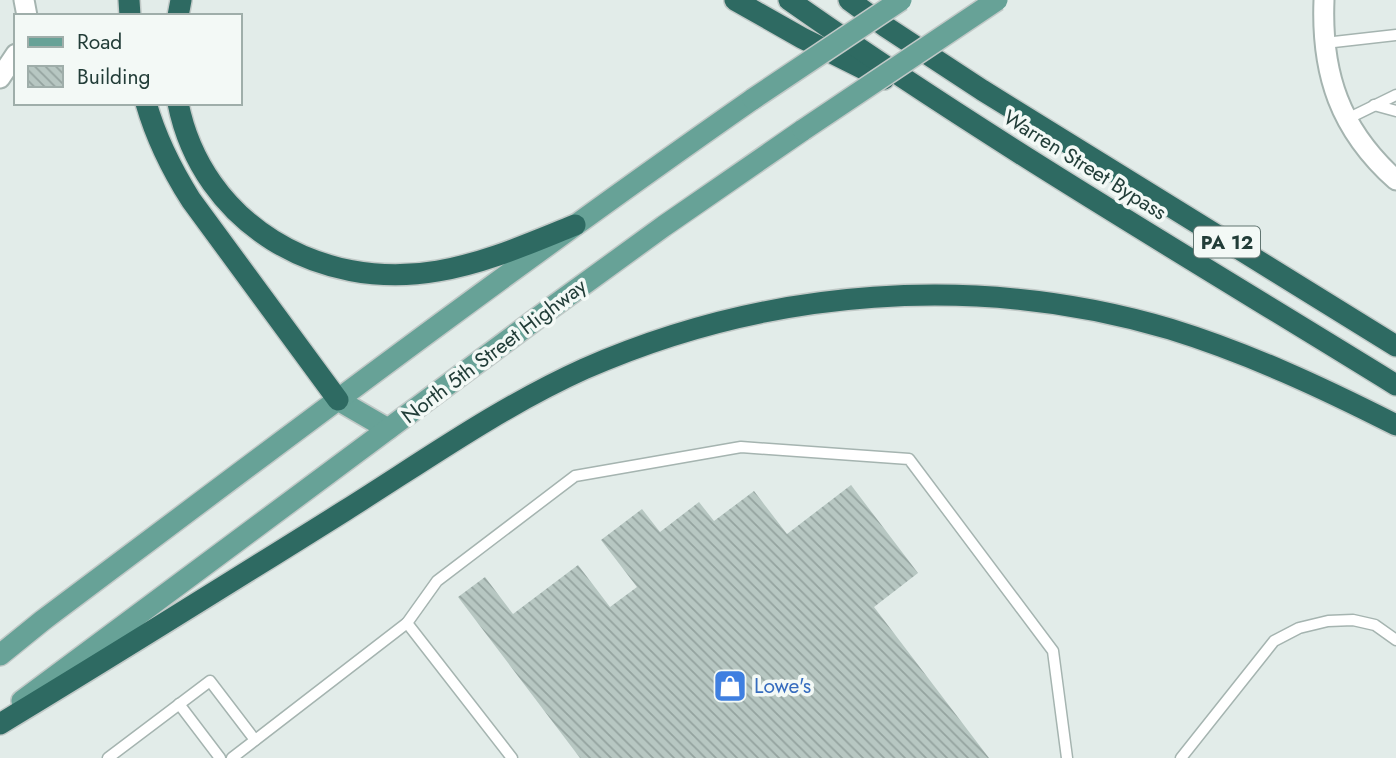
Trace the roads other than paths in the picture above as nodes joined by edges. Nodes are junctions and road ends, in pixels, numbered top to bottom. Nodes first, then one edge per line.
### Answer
1 (735, 0) edge
2 (789, 0) edge
3 (849, 0) edge
4 (901, 0) edge
5 (997, 0) edge
6 (1324, 0) edge
7 (1396, 35) edge
8 (1324, 43) junction
9 (14, 57) edge
10 (0, 78) edge
11 (1396, 95) edge
12 (147, 105) edge
13 (179, 105) edge
14 (1374, 105) junction
15 (1396, 111) edge
16 (964, 118) junction
17 (1347, 119) junction
18 (1396, 180) edge
19 (575, 225) junction
20 (1396, 346) edge
21 (1396, 385) edge
22 (338, 400) junction
23 (1396, 425) edge
24 (388, 429) junction
25 (407, 623) junction
26 (1396, 640) edge
27 (0, 655) edge
28 (178, 704) junction
29 (0, 717) edge
30 (0, 724) edge
31 (256, 740) junction
32 (108, 758) edge
33 (220, 758) edge
34 (232, 758) edge
35 (512, 758) edge
36 (1067, 758) edge
37 (1181, 758) edge

1 - 16 highway
2 - 16 highway, Warren Street Bypass / PA 12
3 - 20 highway, Warren Street Bypass / PA 12
4 - 19 main road, bridge
5 - 24 main road, North 5th Street Highway, bridge
6 - 8 street
7 - 8 lane
8 - 17 street
9 - 10 street
11 - 14 lane
12 - 22 highway
13 - 19 highway
14 - 15 lane
14 - 17 lane
16 - 21 highway, Warren Street Bypass / PA 12
17 - 18 street
19 - 22 main road
22 - 24 main road
22 - 27 main road
23 - 30 highway
24 - 29 main road, North 5th Street Highway
25 - 31 lane
25 - 35 lane
25 - 36 lane
26 - 37 lane
28 - 31 lane
28 - 32 lane
28 - 33 lane
31 - 34 lane

